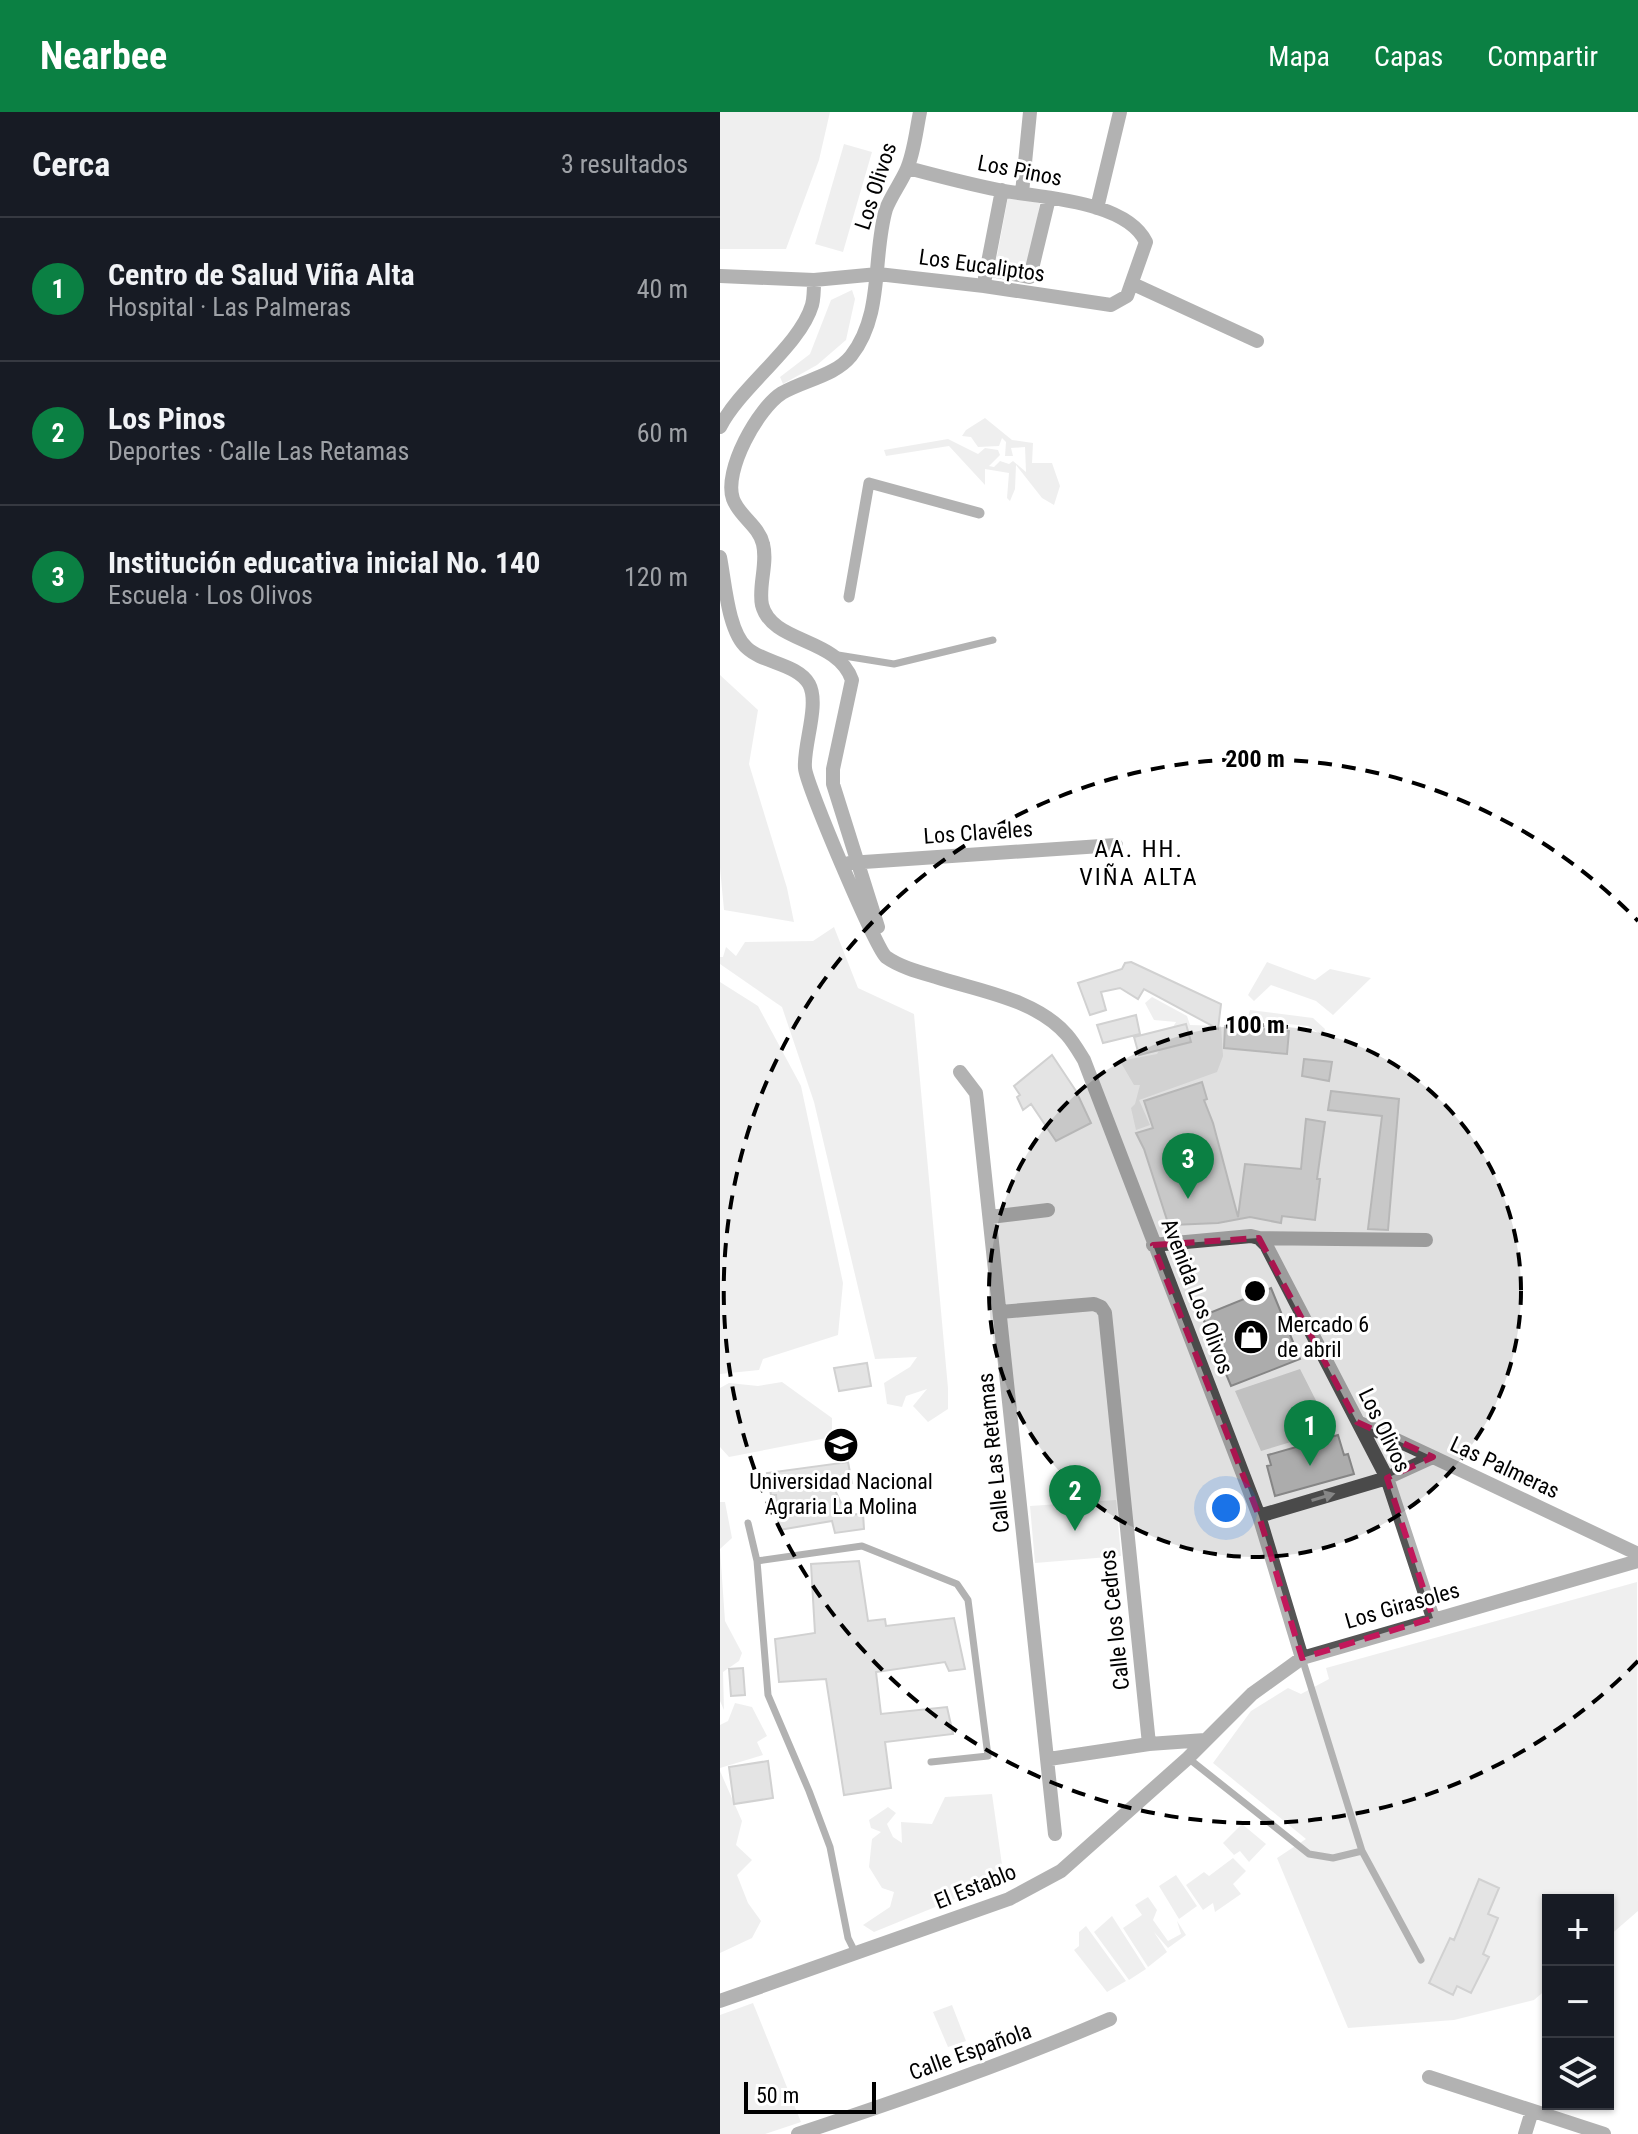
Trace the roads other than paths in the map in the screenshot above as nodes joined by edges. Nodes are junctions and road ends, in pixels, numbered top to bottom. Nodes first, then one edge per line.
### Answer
1 (918, 112) edge
2 (1030, 112) edge
3 (1120, 112) edge
4 (908, 168) junction
5 (1002, 190) junction
6 (1022, 193) junction
7 (1049, 198) junction
8 (1097, 208) junction
9 (986, 269) junction
10 (878, 274) junction
11 (720, 276) edge
12 (814, 280) junction
13 (1133, 284) junction
14 (984, 286) junction
15 (1257, 341) dead end
16 (720, 427) edge
17 (979, 513) dead end
18 (720, 557) edge
19 (849, 597) dead end
20 (993, 640) dead end
21 (836, 655) junction
22 (1116, 845) dead end
23 (850, 863) junction
24 (960, 1072) dead end
25 (1048, 1210) dead end
26 (990, 1217) junction
27 (1259, 1238) junction
28 (1426, 1240) dead end
29 (1153, 1245) junction
30 (1000, 1312) junction
31 (1357, 1422) junction
32 (1433, 1457) junction
33 (1387, 1478) junction
34 (1259, 1516) junction
35 (748, 1523) dead end
36 (1638, 1554) edge
37 (757, 1561) junction
38 (1638, 1561) edge
39 (1433, 1618) junction
40 (1302, 1658) junction
41 (1205, 1740) junction
42 (1149, 1744) junction
43 (1188, 1758) junction
44 (1049, 1759) junction
45 (931, 1762) dead end
46 (1055, 1834) dead end
47 (1362, 1851) junction
48 (855, 1954) junction
49 (1421, 1960) dead end
50 (720, 2001) edge
51 (1110, 2019) dead end
52 (1429, 2077) dead end
53 (1532, 2111) junction
54 (798, 2134) edge
55 (1525, 2134) edge
56 (1604, 2134) edge

1 - 4 street, Los Olivos
2 - 6 street
3 - 8 street
4 - 5 street, Los Pinos
4 - 10 street, Los Olivos
5 - 6 street, Los Pinos
5 - 9 street
6 - 7 street, Los Pinos
7 - 8 street, Los Pinos
7 - 9 street
8 - 13 street, Los Pinos
9 - 14 street
10 - 12 street, Los Eucaliptos
10 - 14 street, Los Eucaliptos
10 - 21 street, Los Olivos
11 - 12 street, Los Eucaliptos
12 - 16 street
13 - 14 street, Los Eucaliptos
13 - 15 street
17 - 19 street
18 - 23 street, Avenida Los Olivos
20 - 21 lane
21 - 23 street
22 - 23 street, Los Claveles
23 - 29 street, Avenida Los Olivos
24 - 26 street, Calle Las Retamas
25 - 26 street
26 - 30 street, Calle Las Retamas
27 - 28 street
27 - 29 street
27 - 31 street, Los Olivos
29 - 34 street, Avenida Los Olivos
30 - 42 street, Calle los Cedros
30 - 44 street, Calle Las Retamas
31 - 32 street
31 - 33 street, Los Olivos
32 - 33 street, Las Palmeras
32 - 36 street, Las Palmeras
34 -> 33 street, Las Palmeras
33 - 39 street, Los Olivos
34 - 40 street, Avenida Los Olivos
35 - 37 lane
37 - 45 lane
37 - 48 lane
38 - 39 street, Los Girasoles
39 - 40 street, Los Girasoles
40 - 41 street, Los Girasoles
40 - 47 lane
41 - 42 street
41 - 43 street, El Establo
42 - 44 street
43 - 47 lane
43 - 48 street, El Establo
44 - 46 street, Calle Las Retamas
47 - 49 lane
48 - 50 street, El Establo
51 - 54 street, Calle Española
52 - 53 street
53 - 55 street
53 - 56 street

